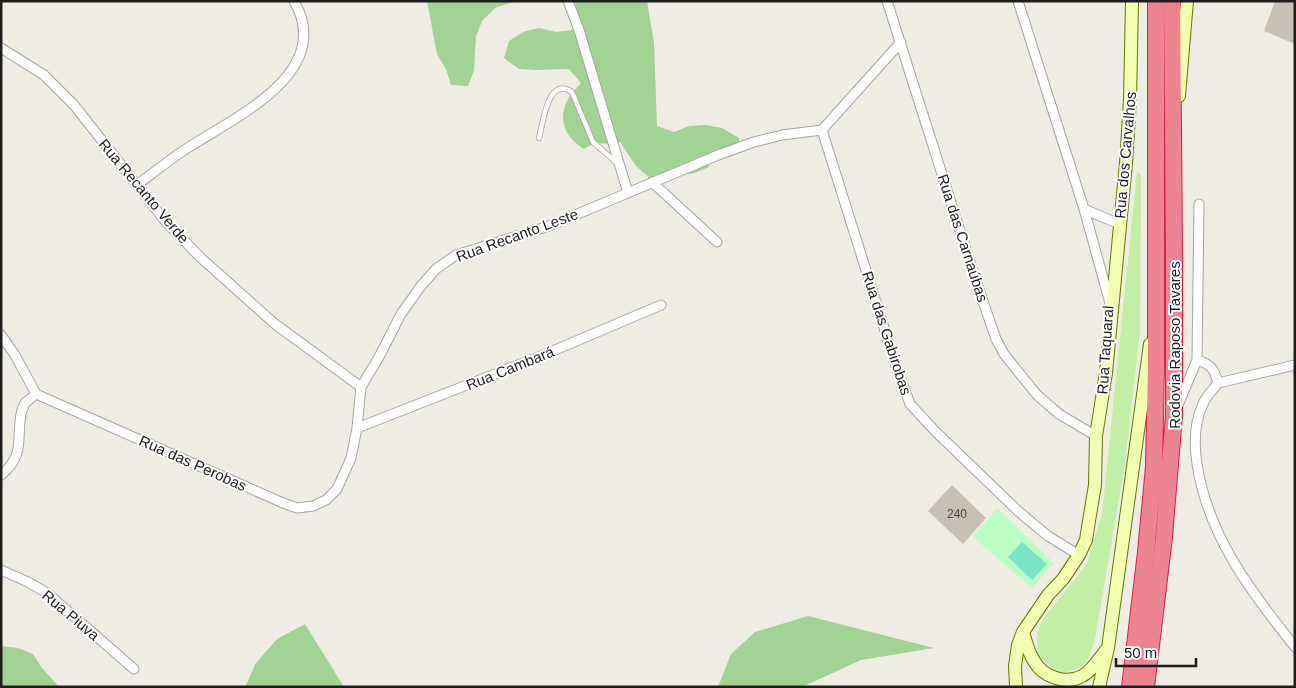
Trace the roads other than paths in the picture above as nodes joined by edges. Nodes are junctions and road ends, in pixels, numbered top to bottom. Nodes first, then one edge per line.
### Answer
1 (294, 1) edge
2 (568, 1) edge
3 (887, 1) edge
4 (1018, 1) edge
5 (1132, 1) edge
6 (1156, 1) edge
7 (1172, 1) edge
8 (1187, 1) edge
9 (901, 42) junction
10 (1, 48) edge
11 (822, 130) junction
12 (539, 138) dead end
13 (1174, 148) junction
14 (620, 166) junction
15 (652, 182) junction
16 (137, 185) junction
17 (628, 193) junction
18 (1199, 204) dead end
19 (1084, 209) junction
20 (1119, 224) junction
21 (717, 242) dead end
22 (1156, 289) junction
23 (660, 305) dead end
24 (1112, 308) junction
25 (1, 335) edge
26 (1197, 360) junction
27 (1295, 365) edge
28 (1218, 383) junction
29 (361, 387) junction
30 (36, 394) junction
31 (1174, 415) junction
32 (357, 428) junction
33 (1096, 436) junction
34 (1, 474) edge
35 (1080, 555) junction
36 (1, 570) edge
37 (1023, 632) junction
38 (1295, 647) edge
39 (1108, 648) junction
40 (134, 669) dead end
41 (1016, 687) edge
42 (1099, 687) edge
43 (1130, 687) edge
44 (1146, 687) edge

1 - 16 street
2 - 14 street
3 - 9 street, Rua das Carnaúbas
4 - 19 street, Rua Taquaral
5 - 20 main road, Rua dos Carvalhos
6 - 22 highway, Rodovia Raposo Tavares
7 - 13 highway, Rodovia Raposo Tavares
8 - 13 main road
9 - 11 street
9 - 33 street, Rua das Carnaúbas
10 - 16 street, Rua Recanto Verde
11 - 15 street, Rua Recanto Leste
11 - 35 street, Rua das Gabirobas
12 - 14 lane
13 - 31 highway, Rodovia Raposo Tavares
14 - 17 street
15 - 17 street, Rua Recanto Leste
15 - 21 street
16 - 29 street, Rua Recanto Verde
17 - 29 street, Rua Recanto Leste
18 - 26 street
19 - 20 street
19 - 24 street, Rua Taquaral
20 - 24 main road, Rua dos Carvalhos
22 - 39 main road
22 - 43 highway, Rodovia Raposo Tavares
23 - 32 street, Rua Cambará
24 - 33 main road, Rua Taquaral
25 - 30 street
26 - 28 street
26 - 31 street
27 - 28 street
28 - 38 street
29 - 32 street, Rua das Perobas
30 - 32 street, Rua das Perobas
30 - 34 street
31 - 44 highway, Rodovia Raposo Tavares
33 - 35 main road, Rua Taquaral
35 - 37 main road, Rua Taquaral
36 - 40 street, Rua Piuva
37 - 39 main road
37 - 41 main road, Rua Taquaral
39 - 42 main road

